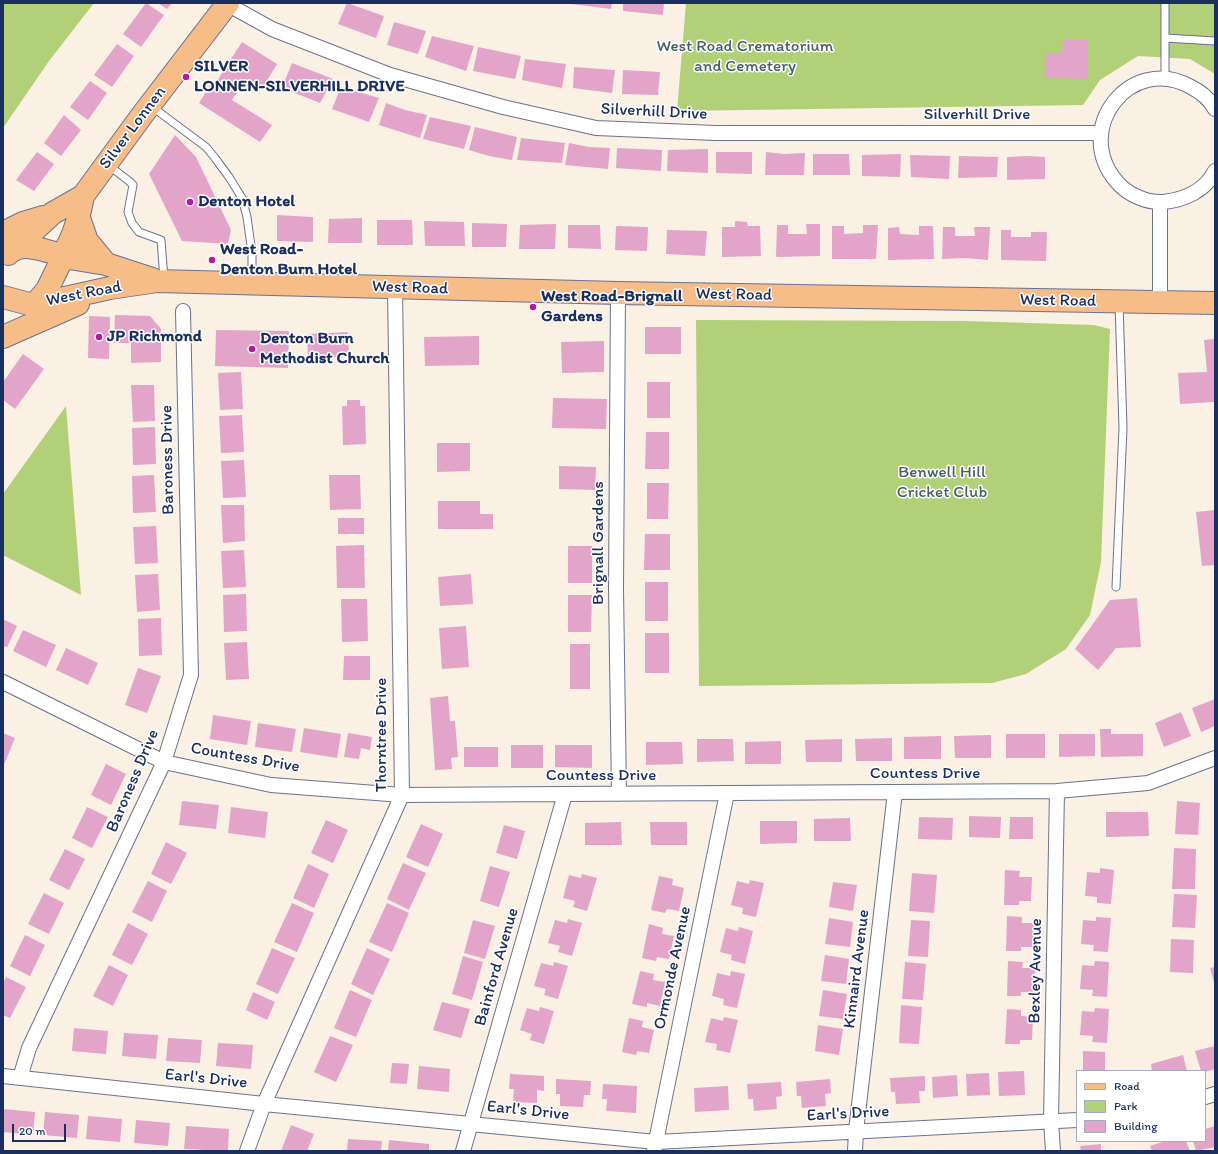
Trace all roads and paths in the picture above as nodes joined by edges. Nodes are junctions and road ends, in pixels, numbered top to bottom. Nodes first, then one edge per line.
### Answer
1 (1165, 3) edge
2 (228, 4) edge
3 (1165, 38) junction
4 (1215, 41) edge
5 (1165, 79) junction
6 (150, 105) junction
7 (1215, 109) edge
8 (1100, 133) junction
9 (106, 164) junction
10 (1215, 171) edge
11 (83, 196) junction
12 (1160, 202) junction
13 (79, 218) junction
14 (7, 248) edge
15 (62, 256) junction
16 (106, 264) junction
17 (161, 281) junction
18 (252, 283) junction
19 (110, 288) junction
20 (395, 288) junction
21 (618, 293) junction
22 (3, 297) edge
23 (1119, 302) junction
24 (1160, 302) junction
25 (1215, 303) edge
26 (34, 304) junction
27 (183, 311) dead end
28 (3, 332) edge
29 (3, 337) edge
30 (1116, 587) dead end
31 (3, 682) edge
32 (1215, 758) edge
33 (164, 762) junction
34 (1057, 791) junction
35 (895, 792) junction
36 (727, 793) junction
37 (565, 794) junction
38 (619, 794) junction
39 (402, 795) junction
40 (3, 1076) edge
41 (20, 1078) junction
42 (264, 1104) junction
43 (1076, 1120) edge
44 (1051, 1121) junction
45 (471, 1124) junction
46 (856, 1131) junction
47 (655, 1146) edge
48 (248, 1151) edge
49 (463, 1151) edge
50 (855, 1151) edge
51 (1053, 1151) edge

1 - 3 lane
2 - 6 main road, Silver Lonnen
2 - 8 street, Silverhill Drive
3 - 4 lane
3 - 5 lane
5 - 7 street
5 - 8 street
6 - 9 main road, Silver Lonnen
6 - 18 lane
8 - 12 street
9 - 11 main road, Silver Lonnen
9 - 17 lane
10 - 12 street
11 - 13 main road, Silver Lonnen
11 - 14 main road, Silver Lonnen
12 - 24 street
13 - 15 main road, Silver Lonnen
13 - 16 main road
14 - 15 main road, West Road
15 - 16 main road, West Road
15 - 26 main road, Silver Lonnen
16 - 17 main road, West Road
17 - 18 main road, West Road
17 - 19 main road, West Road
18 - 20 main road, West Road
19 - 26 main road, West Road
19 - 29 main road
20 - 21 main road, West Road
20 - 39 street, Thorntree Drive
21 - 23 main road, West Road
21 - 38 street, Brignall Gardens
22 - 26 main road
23 - 24 main road, West Road
23 - 30 lane
24 - 25 main road, West Road
26 - 28 main road, Silver Lonnen
27 - 33 street, Baroness Drive
31 - 33 street, Countess Drive
32 - 34 street, Countess Drive
33 - 39 street, Countess Drive
33 - 41 street, Baroness Drive
34 - 35 street, Countess Drive
34 - 44 street, Bexley Avenue
35 - 36 street, Countess Drive
35 - 46 street, Kinnaird Avenue
36 - 38 street, Countess Drive
36 - 47 street, Ormonde Avenue
37 - 38 street, Countess Drive
37 - 39 street, Countess Drive
37 - 45 street, Bainford Avenue
39 - 42 street, Thorntree Drive
40 - 41 street, Earl's Drive
41 - 42 street, Earl's Drive
42 - 45 street, Earl's Drive
42 - 48 street, Thorntree Drive
43 - 44 street, Earl's Drive
44 - 46 street, Earl's Drive
44 - 51 street, Bexley Avenue
45 - 47 street, Earl's Drive
45 - 49 street, Bainford Avenue
46 - 47 street, Earl's Drive
46 - 50 street, Kinnaird Avenue

